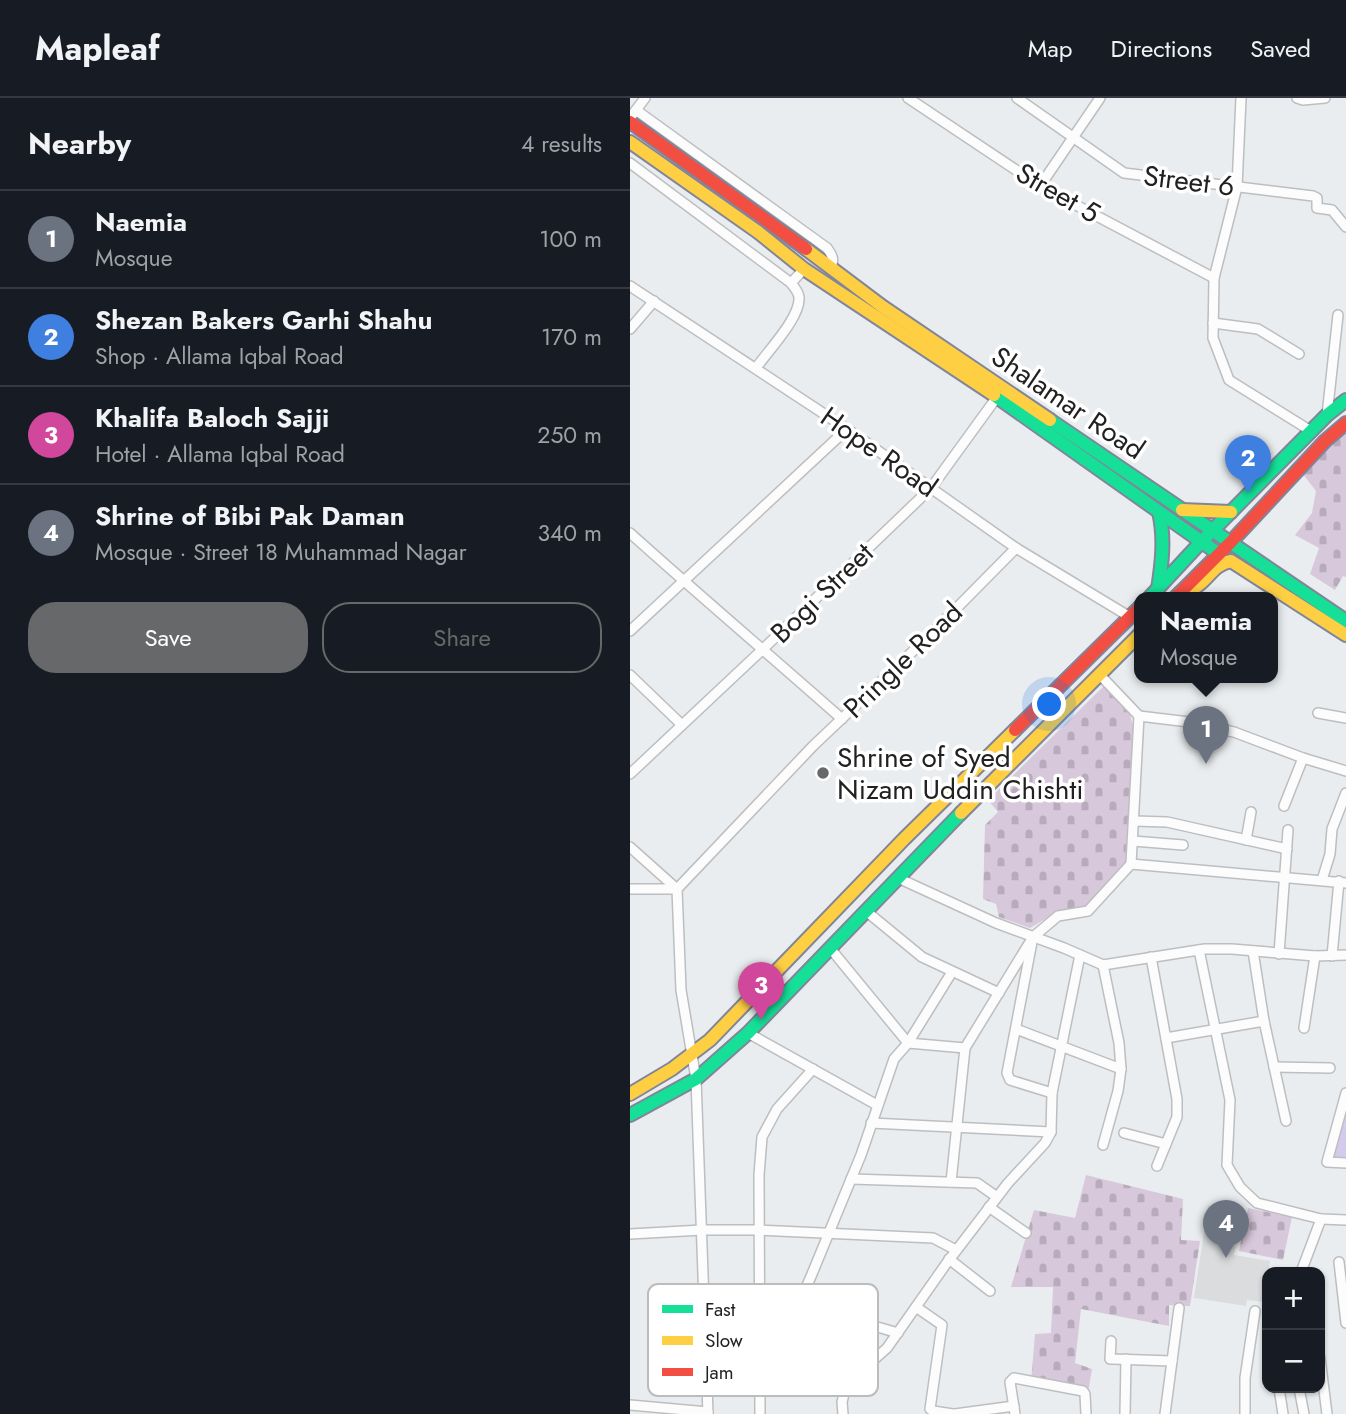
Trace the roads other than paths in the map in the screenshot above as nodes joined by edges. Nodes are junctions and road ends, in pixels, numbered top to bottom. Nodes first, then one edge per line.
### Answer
1 (645, 98) edge
2 (908, 98) edge
3 (1017, 98) edge
4 (1100, 98) edge
5 (1241, 98) edge
6 (1297, 98) edge
7 (1325, 98) edge
8 (632, 118) edge
9 (1073, 137) junction
10 (630, 142) edge
11 (630, 163) edge
12 (1040, 186) junction
13 (1237, 187) junction
14 (1346, 227) edge
15 (804, 269) junction
16 (831, 269) junction
17 (1214, 278) junction
18 (791, 283) junction
19 (630, 286) edge
20 (654, 301) junction
21 (1338, 315) dead end
22 (1213, 323) junction
23 (630, 329) edge
24 (1299, 354) dead end
25 (756, 368) junction
26 (996, 397) junction
27 (1346, 400) edge
28 (1327, 415) junction
29 (1346, 423) edge
30 (847, 429) junction
31 (1311, 432) junction
32 (931, 488) junction
33 (1181, 510) junction
34 (1159, 512) junction
35 (1231, 512) junction
36 (1213, 531) junction
37 (630, 533) edge
38 (1202, 541) junction
39 (1230, 543) junction
40 (1016, 548) junction
41 (1219, 554) junction
42 (683, 581) junction
43 (1154, 592) edge
44 (1155, 592) edge
45 (1180, 592) edge
46 (1186, 592) edge
47 (1134, 612) edge
48 (1129, 617) junction
49 (1346, 621) edge
50 (630, 631) edge
51 (1346, 635) edge
52 (1134, 639) edge
53 (763, 649) junction
54 (1071, 674) junction
55 (1100, 675) junction
56 (630, 676) edge
57 (1087, 687) junction
58 (1318, 713) dead end
59 (1139, 716) junction
60 (1346, 718) edge
61 (842, 719) junction
62 (682, 725) junction
63 (1303, 758) junction
64 (1346, 771) edge
65 (630, 774) edge
66 (1346, 793) edge
67 (1284, 806) dead end
68 (1251, 813) dead end
69 (1134, 821) junction
70 (1288, 830) dead end
71 (1246, 840) junction
72 (1133, 841) junction
73 (1183, 845) dead end
74 (630, 847) edge
75 (1287, 849) junction
76 (1131, 864) junction
77 (1284, 877) junction
78 (898, 878) junction
79 (1322, 880) junction
80 (1342, 882) edge
81 (630, 889) edge
82 (677, 889) junction
83 (866, 911) junction
84 (1033, 937) junction
85 (830, 948) junction
86 (1199, 950) junction
87 (1253, 951) junction
88 (1279, 954) junction
89 (1346, 955) edge
90 (1080, 956) junction
91 (1315, 956) junction
92 (1332, 956) junction
93 (1151, 957) junction
94 (1102, 965) junction
95 (952, 972) junction
96 (999, 993) junction
97 (1264, 1021) junction
98 (1304, 1028) dead end
99 (1016, 1029) junction
100 (1216, 1030) junction
101 (748, 1033) junction
102 (1166, 1038) junction
103 (908, 1043) junction
104 (1061, 1047) junction
105 (965, 1048) junction
106 (692, 1056) junction
107 (1274, 1067) junction
108 (1331, 1068) dead end
109 (813, 1069) junction
110 (1121, 1069) junction
111 (696, 1079) junction
112 (1052, 1093) junction
113 (1346, 1093) edge
114 (630, 1094) edge
115 (877, 1105) junction
116 (630, 1115) edge
117 (1286, 1121) dead end
118 (871, 1123) junction
119 (957, 1128) junction
120 (1051, 1132) junction
121 (1124, 1133) dead end
122 (1166, 1144) junction
123 (1103, 1145) dead end
124 (1346, 1163) edge
125 (1157, 1166) dead end
126 (851, 1179) junction
127 (951, 1182) junction
128 (997, 1197) junction
129 (989, 1207) junction
130 (1321, 1219) junction
131 (1346, 1220) edge
132 (702, 1230) junction
133 (759, 1230) junction
134 (828, 1233) junction
135 (1026, 1233) dead end
136 (630, 1234) edge
137 (956, 1250) junction
138 (949, 1259) junction
139 (1339, 1262) dead end
140 (1303, 1267) edge
141 (704, 1284) edge
142 (759, 1284) edge
143 (807, 1284) edge
144 (990, 1291) dead end
145 (916, 1307) junction
146 (1179, 1308) dead end
147 (1255, 1311) dead end
148 (1346, 1323) edge
149 (878, 1327) edge
150 (898, 1333) junction
151 (1111, 1341) dead end
152 (878, 1357) edge
153 (1126, 1359) junction
154 (1171, 1361) junction
155 (1280, 1393) edge
156 (1300, 1393) edge
157 (1324, 1393) edge
158 (761, 1396) edge
159 (844, 1396) edge
160 (630, 1405) edge
161 (1015, 1410) edge
162 (708, 1413) edge
163 (760, 1414) edge
164 (842, 1414) edge
165 (954, 1414) edge
166 (1086, 1414) edge
167 (1125, 1414) edge
168 (1165, 1414) edge
169 (1245, 1414) edge
170 (1283, 1414) edge
171 (1304, 1414) edge
172 (1326, 1414) edge

1 - 8 street
2 - 12 street, Street 5
3 - 9 street, Street 6
4 - 9 street
5 - 13 street
6 - 7 street
8 - 16 main road, Shalamar Road
8 - 16 street
9 - 12 street
9 - 13 street, Street 6
10 - 15 main road, Shalamar Road
11 - 18 street
12 - 17 street, Street 5
13 - 14 street, Street 6
13 - 17 street
15 - 18 street
15 - 26 main road, Shalamar Road
16 - 33 main road, Shalamar Road
17 - 22 street
18 - 25 street
19 - 20 street, Hope Road
20 - 23 street
20 - 25 street, Hope Road
21 - 28 street
22 - 24 street
22 - 31 street
25 - 30 street, Hope Road
26 - 32 street, Bogi Street
26 - 34 main road, Shalamar Road
27 - 28 main road
28 - 31 main road
29 - 39 main road
30 - 32 street, Hope Road
30 - 42 street
31 - 35 main road
32 - 40 street, Hope Road
32 - 53 street, Bogi Street
33 - 35 main road
33 - 36 main road, Shalamar Road
34 - 38 main road, Shalamar Road
34 - 43 main road
35 - 36 main road
36 - 38 main road
36 - 39 main road, Shalamar Road
37 - 42 street
38 - 41 main road, Shalamar Road
38 - 44 main road
39 - 41 main road
39 - 49 main road, Shalamar Road
40 - 48 street, Hope Road
40 - 61 street, Pringle Road
41 - 45 main road
42 - 50 street
42 - 53 street
46 - 51 main road
47 - 48 main road
48 - 54 main road
52 - 55 main road
53 - 61 street
53 - 62 street, Bogi Street
54 - 57 main road
54 - 106 main road
55 - 57 main road
55 - 59 street
56 - 62 street
57 - 78 main road
58 - 60 street
59 - 63 street
59 - 69 street
61 - 82 street, Pringle Road
62 - 65 street, Bogi Street
63 - 64 street
63 - 67 street
66 - 79 street
68 - 71 street
69 - 71 street
69 - 72 street
70 - 75 street
71 - 75 street
72 - 73 street
72 - 76 street
74 - 82 street
75 - 77 street
76 - 77 street
76 - 84 street
77 - 79 street
77 - 88 street
78 - 83 main road
78 - 84 street
79 - 80 street
80 - 92 street
81 - 82 street
82 - 106 street
83 - 85 main road
83 - 95 street
84 - 90 street
84 - 96 street
84 - 99 street
85 - 101 main road
85 - 103 street
86 - 87 street
86 - 93 street
86 - 100 street
87 - 88 street
87 - 97 street
88 - 91 street
89 - 92 street
90 - 94 street
90 - 104 street
91 - 92 street
91 - 98 street
93 - 94 street
93 - 102 street
94 - 110 street
95 - 96 street
95 - 103 street
96 - 105 street
97 - 100 street
97 - 107 street
99 - 104 street
99 - 112 street
100 - 102 street
100 - 130 street
101 - 109 street
101 - 111 main road
102 - 122 street
103 - 105 street
103 - 115 street
104 - 110 street
104 - 112 street
105 - 119 street
106 - 111 street
106 - 114 main road
107 - 108 street
107 - 117 street
109 - 115 street
109 - 133 street
110 - 123 street
111 - 116 main road
111 - 132 street
112 - 120 street
113 - 124 street
115 - 118 street
118 - 119 street
118 - 126 street
119 - 120 street
119 - 127 street
120 - 128 street
121 - 122 street
122 - 125 street
126 - 127 street
126 - 134 street
127 - 128 street
128 - 129 street
129 - 135 street
129 - 137 street
130 - 131 street
130 - 140 street
132 - 133 street
132 - 136 street
132 - 141 street
133 - 134 street
133 - 142 street
134 - 137 street
134 - 143 street
137 - 138 street
138 - 144 street
138 - 145 street
139 - 148 street
145 - 150 street
145 - 165 street
146 - 154 street
147 - 169 street
149 - 150 street
150 - 152 street
151 - 153 street
153 - 154 street
153 - 167 street
154 - 168 street
155 - 170 street
156 - 171 street
157 - 172 street
158 - 163 street
159 - 164 street
160 - 162 street
161 - 165 street
161 - 166 street

